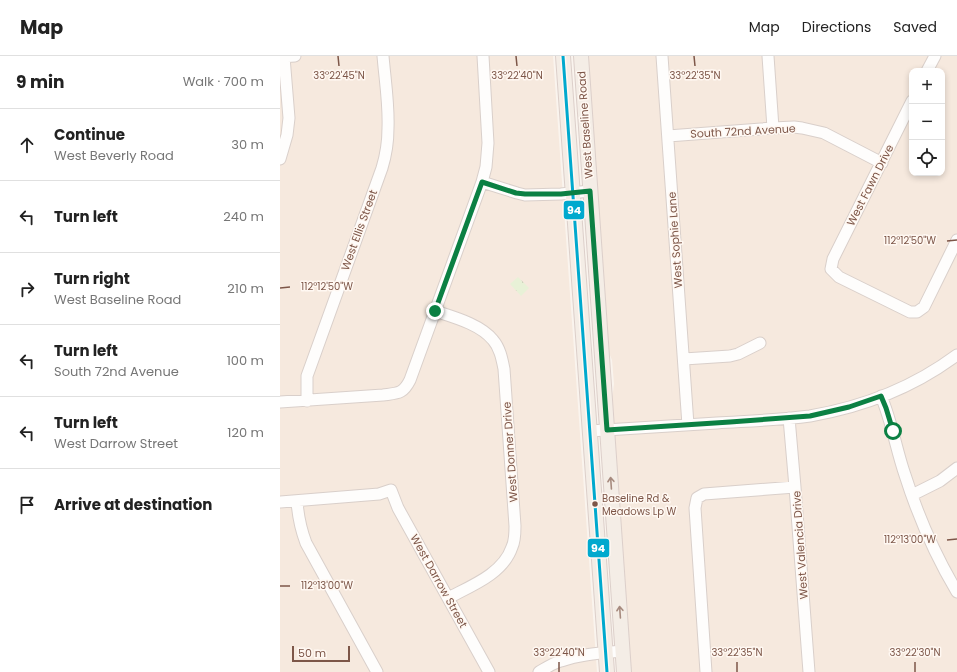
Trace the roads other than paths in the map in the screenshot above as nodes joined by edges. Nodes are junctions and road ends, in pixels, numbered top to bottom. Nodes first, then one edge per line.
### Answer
1 (383, 56) edge
2 (482, 56) edge
3 (563, 56) edge
4 (581, 56) edge
5 (662, 56) edge
6 (768, 56) edge
7 (935, 56) edge
8 (286, 57) edge
9 (929, 68) edge
10 (911, 104) edge
11 (773, 128) junction
12 (668, 136) junction
13 (280, 159) edge
14 (882, 163) junction
15 (482, 182) junction
16 (590, 191) junction
17 (573, 193) junction
18 (957, 240) edge
19 (435, 311) junction
20 (760, 343) dead end
21 (957, 355) edge
22 (684, 359) junction
23 (881, 396) junction
24 (307, 401) junction
25 (280, 402) edge
26 (789, 418) junction
27 (688, 425) junction
28 (607, 430) junction
29 (590, 431) junction
30 (957, 468) edge
31 (795, 488) junction
32 (912, 494) junction
33 (297, 500) junction
34 (280, 502) edge
35 (957, 592) edge
36 (448, 598) junction
37 (623, 651) junction
38 (605, 653) junction
39 (376, 672) edge
40 (489, 672) edge
41 (539, 672) edge
42 (607, 672) edge
43 (624, 672) edge
44 (706, 672) edge
45 (809, 672) edge

1 - 24 street, West Ellis Street
2 - 15 street
3 - 17 main road, West Baseline Road
4 - 16 main road, West Baseline Road
5 - 12 street, West Sophie Lane
6 - 11 street
7 - 9 street
8 - 13 street
10 - 14 street, West Fawn Drive
11 - 12 street, South 72nd Avenue
11 - 14 street, South 72nd Avenue
12 - 22 street, West Sophie Lane
14 - 18 street, West Fawn Drive
15 - 17 street
15 - 19 street
16 - 17 street
16 - 28 main road, West Baseline Road
17 - 29 main road, West Baseline Road
19 - 24 street
19 - 36 street, West Donner Drive
20 - 22 street
21 - 23 street
22 - 27 street, West Sophie Lane
23 - 26 street
23 - 32 street
24 - 25 street
26 - 27 street
26 - 31 street, West Valencia Drive
27 - 28 street
28 - 29 street
37 -> 28 main road, West Baseline Road
29 - 38 main road, West Baseline Road
30 - 32 street
31 - 44 street
31 - 45 street, West Valencia Drive
32 - 35 street
33 - 34 street
33 - 36 street, West Darrow Street
33 - 39 street
36 - 40 street, West Darrow Street
37 - 38 street
37 - 43 main road, West Baseline Road
38 - 41 street
38 - 42 main road, West Baseline Road

